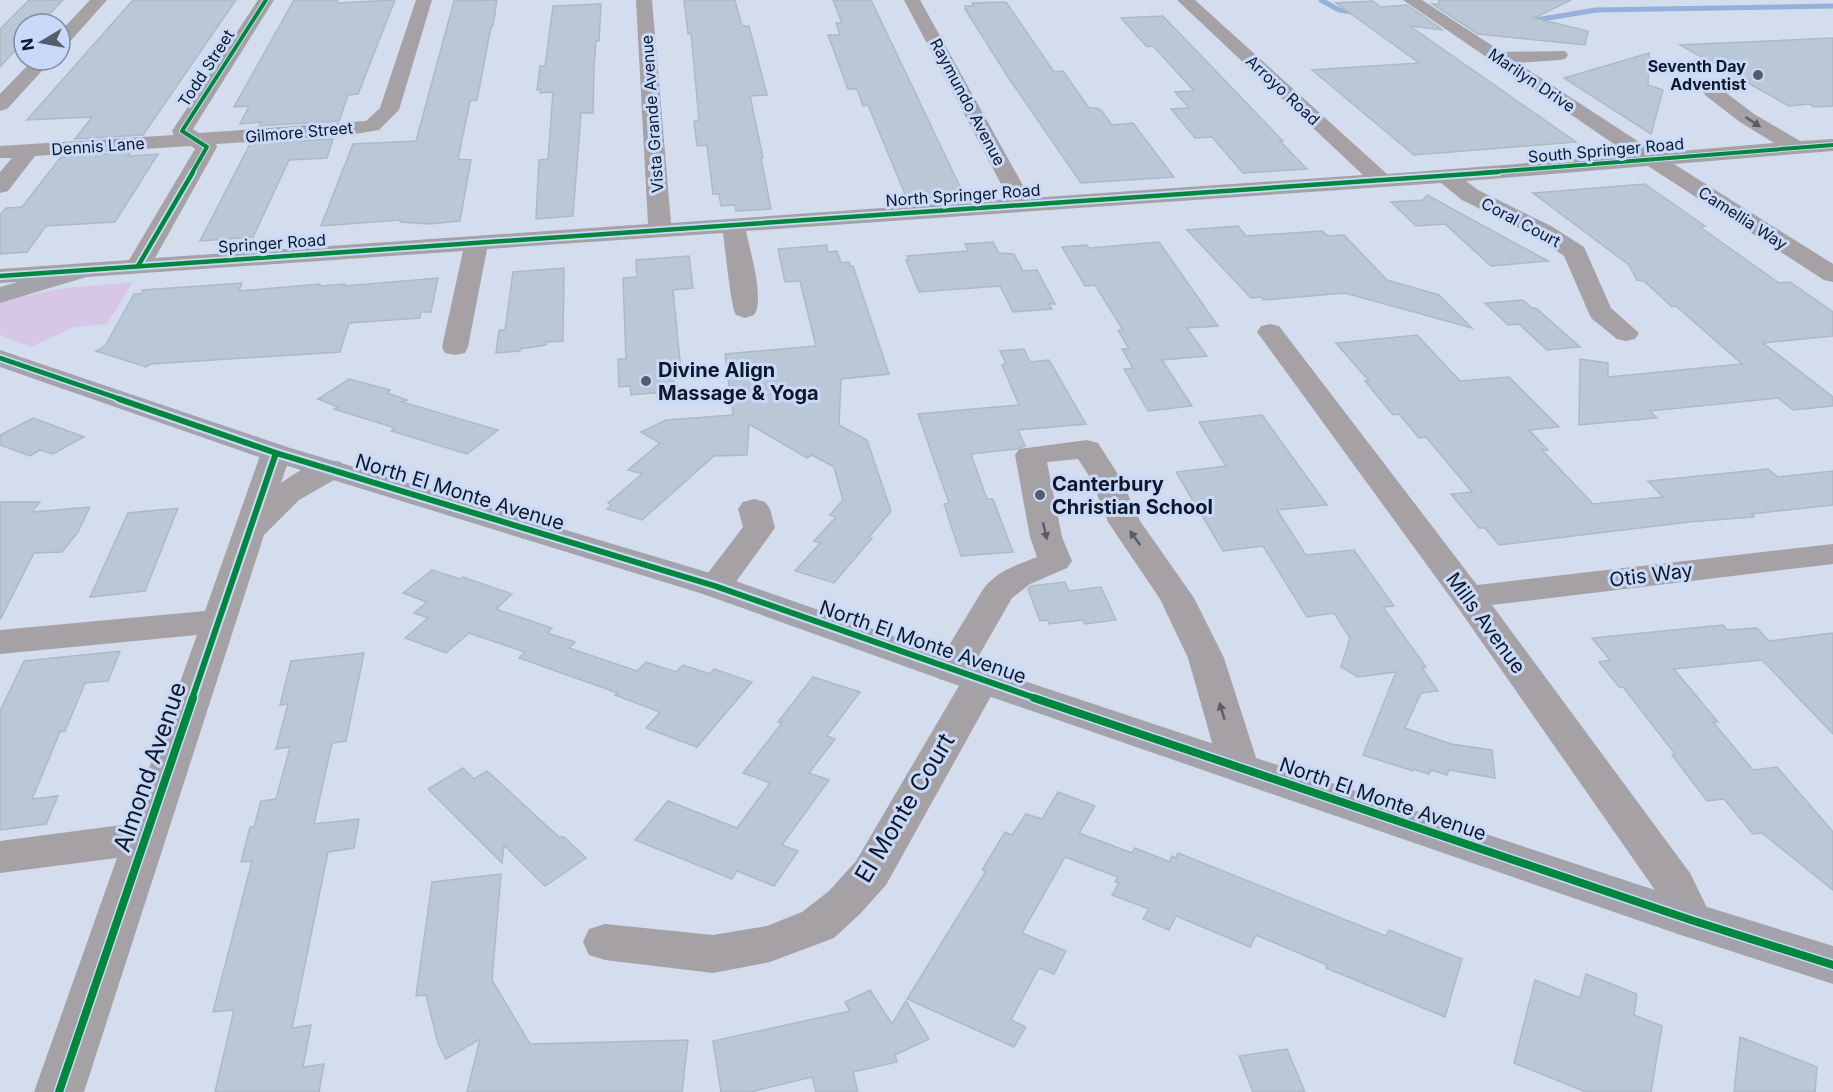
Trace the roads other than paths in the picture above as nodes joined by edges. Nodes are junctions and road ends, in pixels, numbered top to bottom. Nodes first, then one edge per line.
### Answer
1 (99, 0) edge
2 (266, 0) edge
3 (424, 0) edge
4 (644, 0) edge
5 (912, 0) edge
6 (1185, 0) edge
7 (1411, 0) edge
8 (72, 29) edge
9 (1559, 55) dead end
10 (1499, 58) junction
11 (32, 72) edge
12 (1713, 92) dead end
13 (0, 105) edge
14 (195, 140) junction
15 (1833, 145) edge
16 (1795, 147) junction
17 (28, 151) junction
18 (0, 152) edge
19 (1653, 160) junction
20 (1446, 176) junction
21 (1381, 180) junction
22 (0, 186) edge
23 (1023, 205) junction
24 (733, 224) junction
25 (660, 229) junction
26 (546, 237) joint
27 (477, 242) junction
28 (138, 266) junction
29 (84, 270) junction
30 (1831, 273) edge
31 (0, 276) edge
32 (0, 295) edge
33 (745, 310) dead end
34 (1270, 332) dead end
35 (1626, 333) dead end
36 (454, 347) dead end
37 (0, 358) edge
38 (276, 453) junction
39 (330, 469) junction
40 (754, 509) dead end
41 (246, 539) junction
42 (1833, 554) edge
43 (715, 586) junction
44 (1468, 597) junction
45 (218, 621) junction
46 (0, 642) edge
47 (967, 675) junction
48 (1239, 767) junction
49 (145, 838) junction
50 (0, 857) edge
51 (1691, 920) junction
52 (605, 942) dead end
53 (1833, 965) edge
54 (59, 1092) edge

1 - 8 street
2 - 14 street, Todd Street
3 - 14 street, Gilmore Street
4 - 25 street, Vista Grande Avenue
5 - 23 street, Raymundo Avenue
6 - 21 street, Arroyo Road
7 - 10 street, Marilyn Drive
9 - 10 street
10 - 19 street, Marilyn Drive
11 - 13 street
12 -> 16 street
14 - 17 street, Dennis Lane
14 - 28 street, Todd Street
15 - 16 street, South Springer Road
16 - 19 street, South Springer Road
17 - 18 street, Dennis Lane
17 - 22 street
19 - 20 street, South Springer Road
19 - 30 street, Camellia Way
20 - 21 street, South Springer Road
20 - 35 street, Coral Court
21 - 23 street, North Springer Road
23 - 24 street, North Springer Road
24 - 25 street, North Springer Road
24 - 33 street
25 - 26 street, North Springer Road
26 - 27 street, Springer Road
27 - 28 street, Springer Road
27 - 36 street
28 - 29 street, Springer Road
29 - 31 street, Springer Road
29 - 32 main road
34 - 44 street, Mills Avenue
37 - 38 main road, North El Monte Avenue
38 - 39 main road, North El Monte Avenue
38 - 41 street, Almond Avenue
39 - 41 street
39 - 43 main road, North El Monte Avenue
40 - 43 street
41 - 45 street, Almond Avenue
42 - 44 street, Otis Way
43 - 47 main road, North El Monte Avenue
44 - 51 street, Mills Avenue
45 - 46 street
45 - 49 street, Almond Avenue
47 - 48 main road, North El Monte Avenue
48 -> 47 street, El Monte Court
47 - 52 street, El Monte Court
48 - 51 main road, North El Monte Avenue
49 - 50 street
49 - 54 street, Almond Avenue
51 - 53 main road, North El Monte Avenue

